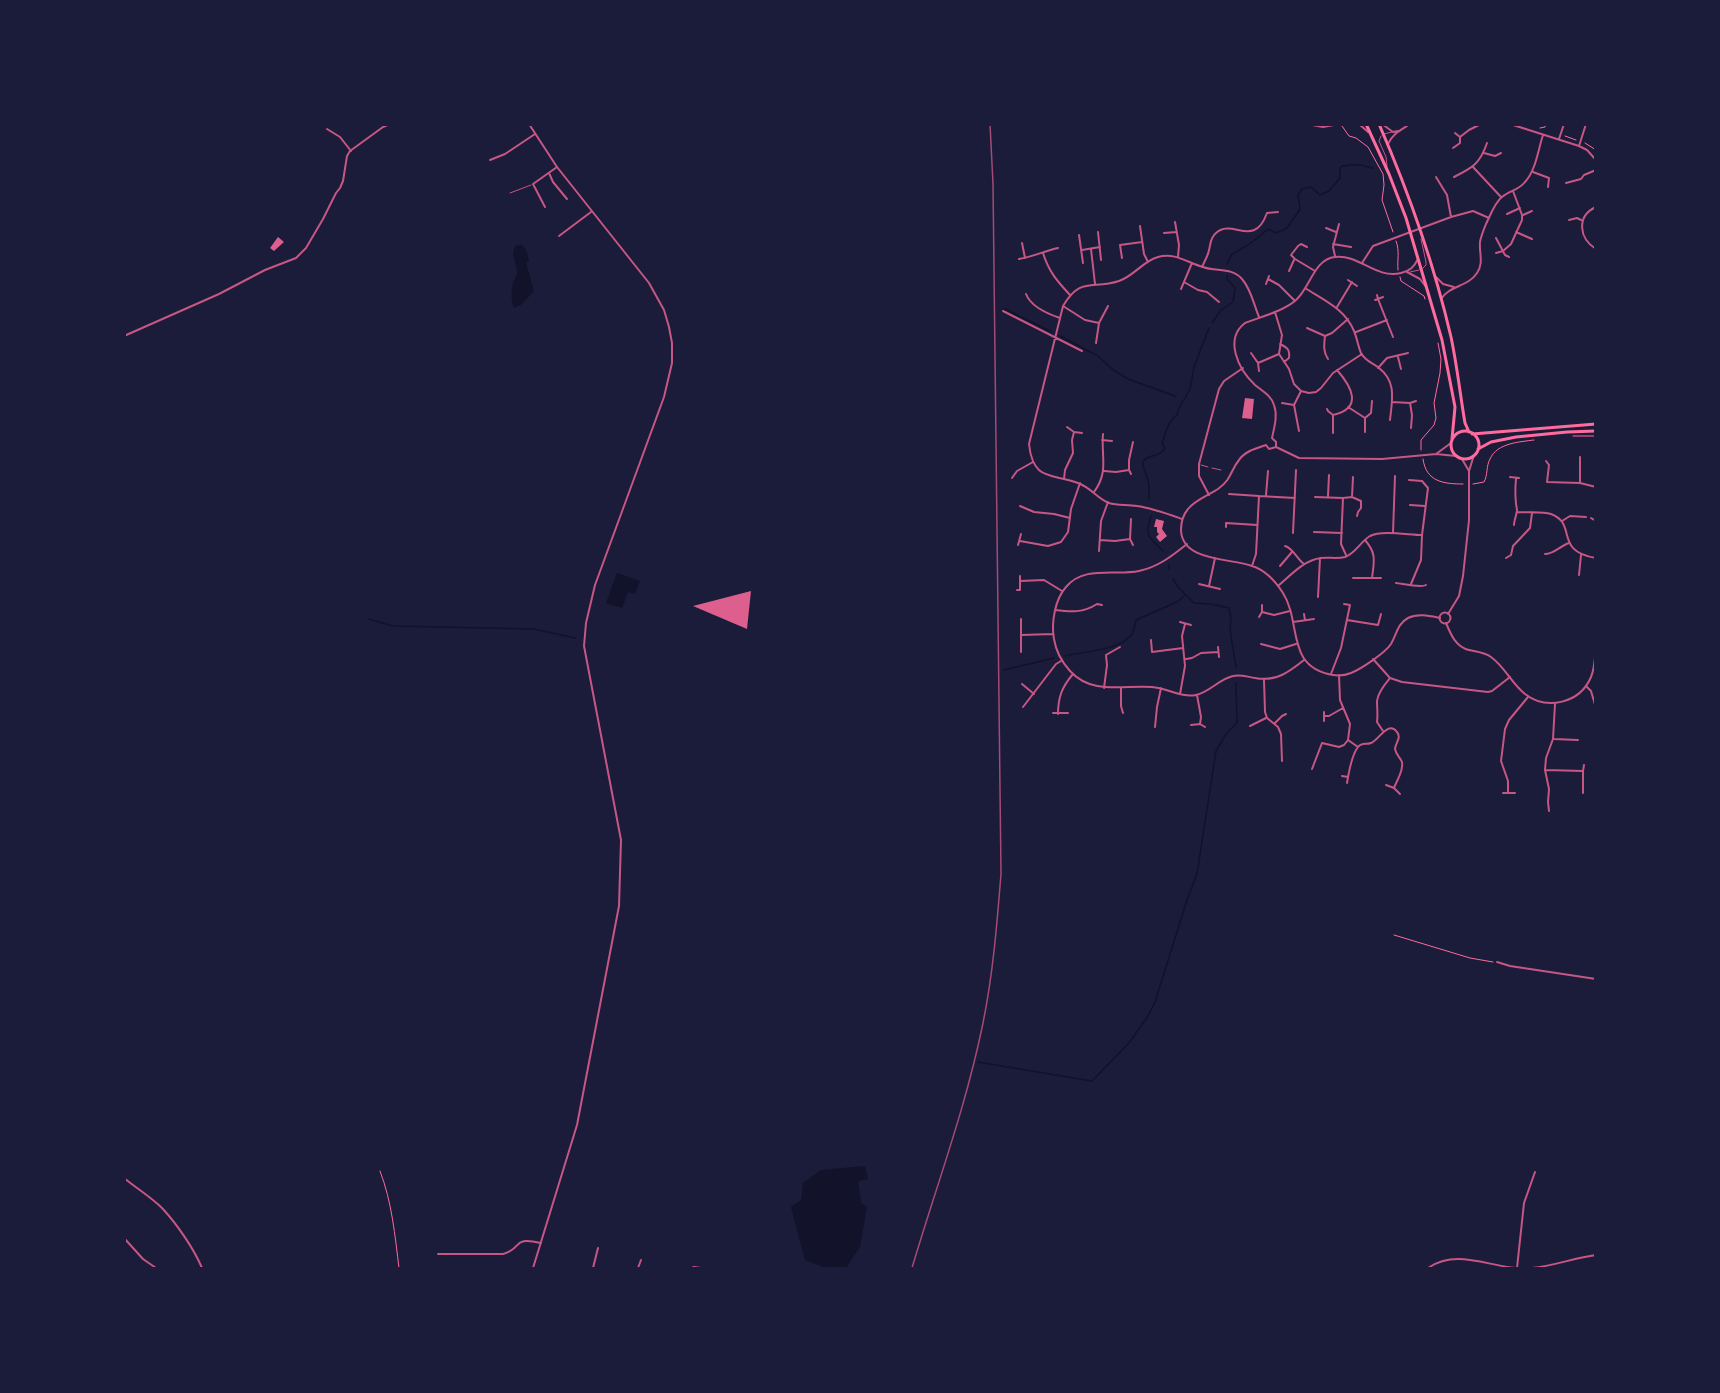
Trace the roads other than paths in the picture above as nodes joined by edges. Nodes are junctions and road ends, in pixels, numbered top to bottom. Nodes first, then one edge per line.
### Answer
1 (390, 124) edge
2 (1308, 124) edge
3 (1340, 124) edge
4 (1359, 124) edge
5 (1366, 124) edge
6 (1381, 124) edge
7 (1410, 124) edge
8 (1510, 124) edge
9 (1564, 124) edge
10 (1586, 124) edge
11 (529, 125) edge
12 (1479, 125) edge
13 (1528, 125) edge
14 (327, 129) dead end
15 (1398, 131) junction
16 (1527, 131) junction
17 (1393, 132) junction
18 (1370, 133) junction
19 (1455, 133) dead end
20 (535, 134) junction
21 (1383, 134) junction
22 (1543, 135) junction
23 (1460, 137) junction
24 (1559, 140) junction
25 (1487, 143) dead end
26 (1387, 145) junction
27 (1579, 147) junction
28 (1453, 148) dead end
29 (351, 151) junction
30 (1484, 153) junction
31 (1501, 153) dead end
32 (1595, 157) edge
33 (490, 160) dead end
34 (557, 167) junction
35 (1473, 168) junction
36 (1596, 170) edge
37 (1532, 171) junction
38 (549, 173) junction
39 (1389, 174) junction
40 (1436, 177) dead end
41 (1454, 177) dead end
42 (1566, 183) dead end
43 (533, 184) junction
44 (1548, 187) dead end
45 (1513, 191) junction
46 (510, 193) dead end
47 (1501, 197) junction
48 (567, 199) dead end
49 (545, 207) dead end
50 (1596, 207) edge
51 (1520, 208) junction
52 (591, 212) junction
53 (1278, 212) dead end
54 (1532, 212) dead end
55 (1507, 214) dead end
56 (1522, 215) junction
57 (1451, 218) junction
58 (1489, 218) junction
59 (1569, 220) dead end
60 (1582, 220) junction
61 (1175, 222) dead end
62 (1339, 224) dead end
63 (1140, 226) dead end
64 (1326, 228) dead end
65 (1098, 232) dead end
66 (1176, 232) junction
67 (1336, 232) junction
68 (1516, 232) junction
69 (1164, 233) dead end
70 (1422, 234) junction
71 (1079, 235) dead end
72 (559, 236) dead end
73 (1496, 238) dead end
74 (1532, 238) dead end
75 (1142, 242) junction
76 (1022, 243) dead end
77 (1333, 244) junction
78 (1100, 247) junction
79 (1351, 247) dead end
80 (1058, 248) dead end
81 (1307, 248) dead end
82 (1091, 249) junction
83 (1596, 249) edge
84 (1081, 250) junction
85 (1503, 251) junction
86 (1043, 253) junction
87 (1496, 253) dead end
88 (1178, 257) junction
89 (1335, 257) junction
90 (1509, 257) dead end
91 (1025, 258) junction
92 (1122, 258) dead end
93 (1019, 259) dead end
94 (1295, 259) junction
95 (1418, 259) junction
96 (1101, 261) dead end
97 (1148, 262) junction
98 (1083, 263) dead end
99 (1192, 263) junction
100 (1362, 264) junction
101 (1202, 267) junction
102 (1422, 269) junction
103 (1289, 271) dead end
104 (1315, 271) junction
105 (1408, 272) junction
106 (1433, 273) junction
107 (1348, 280) dead end
108 (1184, 282) junction
109 (1352, 282) junction
110 (1095, 284) junction
111 (1266, 284) dead end
112 (1358, 285) dead end
113 (1454, 287) junction
114 (1305, 288) junction
115 (1181, 289) dead end
116 (1428, 289) junction
117 (1026, 294) dead end
118 (1070, 295) junction
119 (1383, 297) dead end
120 (1027, 298) junction
121 (1215, 298) junction
122 (1440, 300) junction
123 (1295, 301) junction
124 (1025, 302) dead end
125 (1212, 302) dead end
126 (1219, 302) dead end
127 (1063, 306) junction
128 (1108, 306) dead end
129 (1337, 307) junction
130 (1003, 311) dead end
131 (1275, 311) junction
132 (1259, 317) junction
133 (1060, 318) junction
134 (1018, 319) junction
135 (1348, 319) junction
136 (1387, 320) junction
137 (1017, 323) dead end
138 (1099, 323) junction
139 (1307, 328) dead end
140 (1355, 332) junction
141 (124, 336) edge
142 (1325, 336) junction
143 (1055, 337) junction
144 (1393, 337) dead end
145 (1096, 343) dead end
146 (1280, 344) junction
147 (1082, 351) dead end
148 (1251, 352) dead end
149 (1408, 353) dead end
150 (1279, 354) junction
151 (1362, 354) junction
152 (1397, 356) junction
153 (1328, 360) dead end
154 (1284, 362) junction
155 (1258, 363) junction
156 (1243, 368) junction
157 (1378, 368) junction
158 (1401, 369) dead end
159 (1337, 370) junction
160 (1259, 371) dead end
161 (1301, 391) junction
162 (1372, 401) dead end
163 (1416, 401) dead end
164 (1392, 402) junction
165 (1282, 403) dead end
166 (1410, 403) junction
167 (1294, 405) junction
168 (1348, 407) junction
169 (1327, 409) dead end
170 (1333, 415) junction
171 (1412, 415) junction
172 (1417, 415) dead end
173 (1365, 418) junction
174 (1390, 420) dead end
175 (1298, 423) junction
176 (1596, 424) edge
177 (1291, 425) dead end
178 (1067, 427) dead end
179 (1411, 428) dead end
180 (1299, 431) dead end
181 (1596, 431) edge
182 (1074, 432) junction
183 (1365, 432) dead end
184 (1082, 433) dead end
185 (1333, 433) dead end
186 (1471, 433) junction
187 (1103, 434) dead end
188 (1272, 438) junction
189 (1102, 440) junction
190 (1112, 441) dead end
191 (1452, 441) junction
192 (1133, 442) dead end
193 (1266, 445) junction
194 (1276, 447) junction
195 (1132, 448) junction
196 (1137, 449) dead end
197 (1478, 449) junction
198 (1436, 454) junction
199 (1576, 454) dead end
200 (1474, 455) junction
201 (1585, 455) dead end
202 (1456, 456) junction
203 (1580, 457) junction
204 (1462, 459) junction
205 (1546, 461) dead end
206 (1033, 462) junction
207 (1199, 464) junction
208 (1208, 467) dead end
209 (1212, 468) dead end
210 (1221, 470) dead end
211 (1104, 471) junction
212 (1268, 471) dead end
213 (1296, 471) dead end
214 (1469, 471) junction
215 (1329, 475) dead end
216 (1395, 476) dead end
217 (1353, 477) dead end
218 (1510, 477) dead end
219 (1012, 478) dead end
220 (1064, 479) junction
221 (1409, 480) dead end
222 (1080, 483) junction
223 (1580, 483) junction
224 (1596, 488) edge
225 (1094, 492) junction
226 (1229, 494) dead end
227 (1209, 495) junction
228 (1258, 496) junction
229 (1266, 496) junction
230 (1315, 496) dead end
231 (1328, 496) junction
232 (1352, 497) junction
233 (1295, 498) junction
234 (1343, 498) junction
235 (1108, 502) junction
236 (1410, 504) dead end
237 (1020, 506) dead end
238 (1425, 506) junction
239 (1517, 512) junction
240 (1532, 513) junction
241 (1357, 516) dead end
242 (1586, 517) dead end
243 (1070, 518) junction
244 (1591, 518) dead end
245 (1131, 519) dead end
246 (1182, 519) junction
247 (1562, 521) junction
248 (1596, 521) edge
249 (1257, 525) junction
250 (1514, 525) dead end
251 (1226, 527) dead end
252 (1314, 532) dead end
253 (1342, 532) junction
254 (1293, 533) dead end
255 (1021, 534) dead end
256 (1393, 534) junction
257 (1422, 535) junction
258 (1130, 538) junction
259 (1100, 540) junction
260 (1365, 540) junction
261 (1020, 541) junction
262 (1569, 543) junction
263 (1187, 544) junction
264 (1018, 545) dead end
265 (1133, 545) dead end
266 (1285, 546) dead end
267 (1099, 551) dead end
268 (1292, 551) junction
269 (1545, 554) dead end
270 (1551, 554) junction
271 (1511, 555) junction
272 (1581, 555) junction
273 (1346, 556) junction
274 (1516, 557) dead end
275 (1215, 558) junction
276 (1320, 558) junction
277 (1506, 558) dead end
278 (1596, 558) edge
279 (1553, 559) dead end
280 (1304, 564) junction
281 (1252, 566) junction
282 (1280, 566) dead end
283 (1579, 575) dead end
284 (1020, 576) dead end
285 (1353, 578) dead end
286 (1372, 578) junction
287 (1381, 578) dead end
288 (1020, 581) junction
289 (1396, 583) dead end
290 (1199, 584) dead end
291 (1411, 584) junction
292 (1426, 585) dead end
293 (1209, 586) junction
294 (1278, 586) junction
295 (1220, 589) dead end
296 (1017, 590) dead end
297 (1062, 591) junction
298 (1318, 597) dead end
299 (1344, 604) dead end
300 (1102, 605) dead end
301 (1262, 605) dead end
302 (1090, 608) junction
303 (1055, 610) junction
304 (1290, 611) junction
305 (1262, 612) junction
306 (1093, 613) dead end
307 (1304, 614) dead end
308 (1381, 614) dead end
309 (1448, 614) junction
310 (1259, 617) dead end
311 (1440, 618) junction
312 (1021, 619) dead end
313 (1314, 619) dead end
314 (1305, 620) junction
315 (1347, 620) junction
316 (1180, 622) dead end
317 (1293, 622) junction
318 (1446, 623) junction
319 (1185, 624) junction
320 (1191, 625) dead end
321 (1053, 634) junction
322 (1020, 635) junction
323 (1151, 640) dead end
324 (1268, 640) dead end
325 (1261, 644) dead end
326 (1296, 644) junction
327 (1266, 645) junction
328 (1596, 646) edge
329 (1120, 647) dead end
330 (1218, 647) dead end
331 (1183, 648) junction
332 (1021, 652) dead end
333 (1152, 652) junction
334 (1218, 652) junction
335 (1101, 654) dead end
336 (1106, 655) junction
337 (1152, 657) dead end
338 (1219, 657) dead end
339 (1186, 659) junction
340 (1373, 659) junction
341 (1304, 660) junction
342 (1061, 661) junction
343 (1073, 674) junction
344 (1331, 674) junction
345 (1339, 675) junction
346 (1510, 677) junction
347 (1390, 678) junction
348 (1264, 680) junction
349 (1022, 684) dead end
350 (1586, 686) junction
351 (1104, 688) junction
352 (1121, 688) junction
353 (1161, 688) junction
354 (1034, 693) junction
355 (1180, 694) junction
356 (1197, 694) junction
357 (1528, 696) junction
358 (1555, 704) junction
359 (1116, 705) dead end
360 (1121, 706) junction
361 (1023, 707) dead end
362 (1344, 708) junction
363 (1596, 708) edge
364 (1068, 712) dead end
365 (1324, 712) dead end
366 (1053, 713) dead end
367 (1123, 713) dead end
368 (1058, 714) junction
369 (1287, 714) dead end
370 (1324, 716) junction
371 (1267, 718) junction
372 (1156, 720) junction
373 (1324, 721) dead end
374 (1162, 722) dead end
375 (1200, 724) junction
376 (1274, 724) junction
377 (1191, 725) dead end
378 (1250, 726) dead end
379 (1155, 727) dead end
380 (1205, 727) dead end
381 (1383, 731) junction
382 (1553, 739) junction
383 (1348, 740) junction
384 (1578, 740) dead end
385 (1317, 741) dead end
386 (1322, 743) junction
387 (1358, 747) junction
388 (1282, 755) junction
389 (1276, 756) dead end
390 (1282, 761) dead end
391 (1584, 765) dead end
392 (1312, 769) dead end
393 (1545, 770) junction
394 (1583, 771) junction
395 (1342, 776) dead end
396 (1348, 777) junction
397 (1347, 783) dead end
398 (1386, 785) dead end
399 (1394, 788) junction
400 (1503, 793) dead end
401 (1508, 793) junction
402 (1515, 793) dead end
403 (1583, 793) dead end
404 (1400, 794) dead end
405 (1549, 811) dead end
406 (1497, 962) road end
407 (1596, 980) edge
408 (1535, 1172) dead end
409 (124, 1178) edge
410 (124, 1238) edge
411 (541, 1243) junction
412 (597, 1248) dead end
413 (438, 1254) dead end
414 (1596, 1255) edge
415 (641, 1260) dead end
416 (693, 1268) edge
417 (1517, 1268) edge
418 (156, 1269) edge
419 (202, 1269) edge
420 (533, 1269) edge
421 (593, 1269) edge
422 (638, 1269) edge
423 (701, 1269) edge
424 (1428, 1269) edge

1 - 29 street
2 - 3 street
4 - 18 street
5 - 18 highway
6 - 17 street
6 - 21 highway
7 - 15 street
8 - 16 street
9 - 24 street
10 - 27 street
11 - 20 street
12 - 23 street
13 - 16 street
14 - 29 street
15 - 17 street
15 - 26 street
16 - 22 street
17 - 21 lane
18 - 39 highway
19 - 23 street
20 - 33 street
20 - 34 street
21 - 26 highway
21 - 39 lane
22 - 24 street
22 - 37 street
23 - 28 street
24 - 27 street
25 - 30 street
26 - 70 highway
27 - 32 street
29 - 141 street
30 - 31 street
30 - 35 street
34 - 38 street
34 - 52 street
35 - 41 street
35 - 47 street
36 - 42 street
37 - 44 street
37 - 45 street
38 - 43 street
38 - 48 street
39 - 95 highway
40 - 57 street
43 - 46 lane
43 - 49 street
45 - 47 street
45 - 51 street
47 - 58 street
50 - 60 street
51 - 55 street
51 - 56 street
52 - 72 street
52 - 411 street
53 - 101 street
54 - 56 street
56 - 68 street
57 - 58 street
57 - 100 street
58 - 113 street
59 - 60 street
60 - 83 street
61 - 66 street
62 - 67 street
63 - 75 street
64 - 67 street
65 - 78 street
66 - 69 street
66 - 88 street
67 - 77 street
68 - 74 street
68 - 85 street
70 - 102 lane
70 - 106 highway
71 - 84 street
73 - 85 street
75 - 92 street
75 - 97 street
76 - 91 street
77 - 79 street
77 - 89 street
78 - 82 street
78 - 96 street
80 - 86 street
81 - 94 street
82 - 84 street
82 - 110 street
84 - 98 street
85 - 87 street
85 - 90 street
86 - 91 street
86 - 118 street
88 - 97 street
88 - 99 street
89 - 100 street
89 - 104 street
91 - 93 street
94 - 103 street
94 - 104 street
95 - 102 highway
95 - 105 street
97 - 110 street
99 - 101 street
99 - 108 street
100 - 105 street
101 - 132 street
102 - 105 lane
102 - 116 highway
104 - 114 street
105 - 116 street
106 - 113 street
106 - 122 highway
107 - 109 street
108 - 115 street
108 - 121 street
109 - 112 street
109 - 129 street
110 - 118 street
111 - 123 street
113 - 122 street
114 - 123 street
114 - 129 street
116 - 191 highway
117 - 120 street
118 - 127 street
119 - 136 street
120 - 124 street
120 - 133 street
121 - 125 street
121 - 126 street
122 - 186 highway
123 - 131 street
127 - 133 street
127 - 138 street
128 - 138 street
129 - 135 street
130 - 134 street
131 - 132 street
131 - 146 street
132 - 156 street
133 - 143 street
134 - 137 street
134 - 143 street
135 - 140 street
135 - 142 street
136 - 140 street
136 - 144 street
138 - 145 street
139 - 142 street
140 - 151 street
142 - 153 street
143 - 147 street
143 - 206 street
146 - 150 street
146 - 154 street
148 - 155 street
149 - 152 street
150 - 154 street
150 - 155 street
151 - 157 street
151 - 159 street
152 - 157 street
152 - 158 street
154 - 161 street
155 - 160 street
156 - 188 street
156 - 207 street
157 - 164 street
159 - 161 street
159 - 168 street
161 - 167 street
162 - 173 street
163 - 166 street
164 - 166 street
164 - 174 street
165 - 167 street
166 - 171 street
167 - 175 street
168 - 170 street
168 - 173 street
169 - 170 street
170 - 185 street
171 - 172 street
171 - 179 street
173 - 183 street
175 - 177 street
175 - 180 street
176 - 186 highway
178 - 182 street
181 - 197 highway
182 - 184 street
182 - 220 street
186 - 191 highway
186 - 197 highway
187 - 189 street
188 - 193 street
188 - 194 street
189 - 190 street
189 - 211 street
191 - 198 street
191 - 202 highway
192 - 195 street
193 - 194 street
193 - 227 street
194 - 198 street
195 - 196 street
195 - 211 street
197 - 200 highway
198 - 202 street
199 - 203 street
200 - 204 highway
200 - 214 street
201 - 203 street
202 - 204 highway
203 - 223 street
204 - 214 street
205 - 223 street
206 - 219 street
206 - 220 street
207 - 208 lane
207 - 227 street
209 - 210 lane
211 - 225 street
212 - 229 street
213 - 233 street
214 - 309 street
215 - 231 street
216 - 256 street
217 - 232 street
218 - 239 street
220 - 222 street
221 - 238 street
222 - 225 street
222 - 243 street
223 - 224 street
225 - 235 street
226 - 228 street
227 - 246 street
228 - 229 street
228 - 249 street
229 - 233 street
230 - 231 street
231 - 234 street
232 - 234 street
232 - 241 street
233 - 254 street
234 - 253 street
235 - 246 street
235 - 259 street
236 - 238 street
237 - 243 street
238 - 257 street
239 - 240 street
239 - 250 street
240 - 247 street
240 - 271 street
242 - 247 street
243 - 261 street
244 - 248 street
245 - 258 street
246 - 263 street
247 - 262 street
249 - 251 street
249 - 281 street
252 - 253 street
253 - 273 street
255 - 261 street
256 - 257 street
256 - 260 street
257 - 291 street
258 - 259 street
258 - 265 street
259 - 267 street
260 - 273 street
260 - 286 street
261 - 264 street
262 - 270 street
262 - 272 street
263 - 275 street
263 - 297 street
266 - 268 street
268 - 280 street
268 - 282 street
269 - 270 street
270 - 279 street
271 - 274 street
271 - 277 street
272 - 278 street
272 - 283 street
273 - 276 street
275 - 281 street
275 - 293 street
276 - 280 street
276 - 298 street
280 - 294 street
281 - 294 street
284 - 288 street
285 - 286 street
286 - 287 street
288 - 296 street
288 - 297 street
289 - 291 street
290 - 293 street
291 - 292 street
293 - 295 street
294 - 304 street
297 - 303 street
299 - 315 street
300 - 302 street
301 - 305 street
302 - 303 street
302 - 306 street
303 - 321 street
304 - 305 street
304 - 317 street
305 - 310 street
307 - 314 street
308 - 315 street
309 - 311 street
309 - 318 street
311 - 318 street
311 - 340 street
312 - 322 street
313 - 314 street
314 - 317 street
315 - 344 street
316 - 319 street
317 - 326 street
318 - 346 street
319 - 320 street
319 - 331 street
321 - 322 street
321 - 342 street
322 - 332 street
323 - 333 street
324 - 327 street
325 - 327 street
326 - 327 street
326 - 341 street
328 - 350 street
329 - 336 street
330 - 334 street
331 - 333 street
331 - 339 street
333 - 337 street
334 - 338 street
334 - 339 street
335 - 336 street
336 - 351 street
339 - 355 street
340 - 345 street
340 - 347 street
341 - 344 street
341 - 348 street
342 - 343 street
342 - 354 street
343 - 351 street
343 - 368 street
344 - 345 street
345 - 362 street
346 - 347 street
346 - 357 street
347 - 381 street
348 - 356 street
348 - 371 street
349 - 354 street
350 - 358 street
350 - 363 street
351 - 352 street
352 - 353 street
352 - 360 street
353 - 355 street
353 - 372 street
354 - 361 street
355 - 356 street
356 - 375 street
357 - 358 street
357 - 401 street
358 - 382 street
359 - 360 street
360 - 367 street
362 - 370 street
362 - 383 street
364 - 368 street
365 - 370 street
366 - 368 street
369 - 376 street
370 - 373 street
371 - 376 street
371 - 378 street
372 - 374 street
372 - 379 street
375 - 377 street
375 - 380 street
376 - 388 street
381 - 387 street
381 - 399 street
382 - 384 street
382 - 393 street
383 - 386 street
383 - 387 street
385 - 386 street
386 - 392 street
387 - 396 street
388 - 389 street
388 - 390 street
391 - 394 street
393 - 394 street
393 - 405 street
394 - 403 street
395 - 396 street
396 - 397 street
398 - 399 street
399 - 404 street
400 - 401 street
401 - 402 street
406 - 407 street
408 - 417 street
409 - 419 street
410 - 418 street
411 - 413 street
411 - 420 street
412 - 421 street
414 - 417 street
415 - 422 street
416 - 423 street
417 - 424 street

